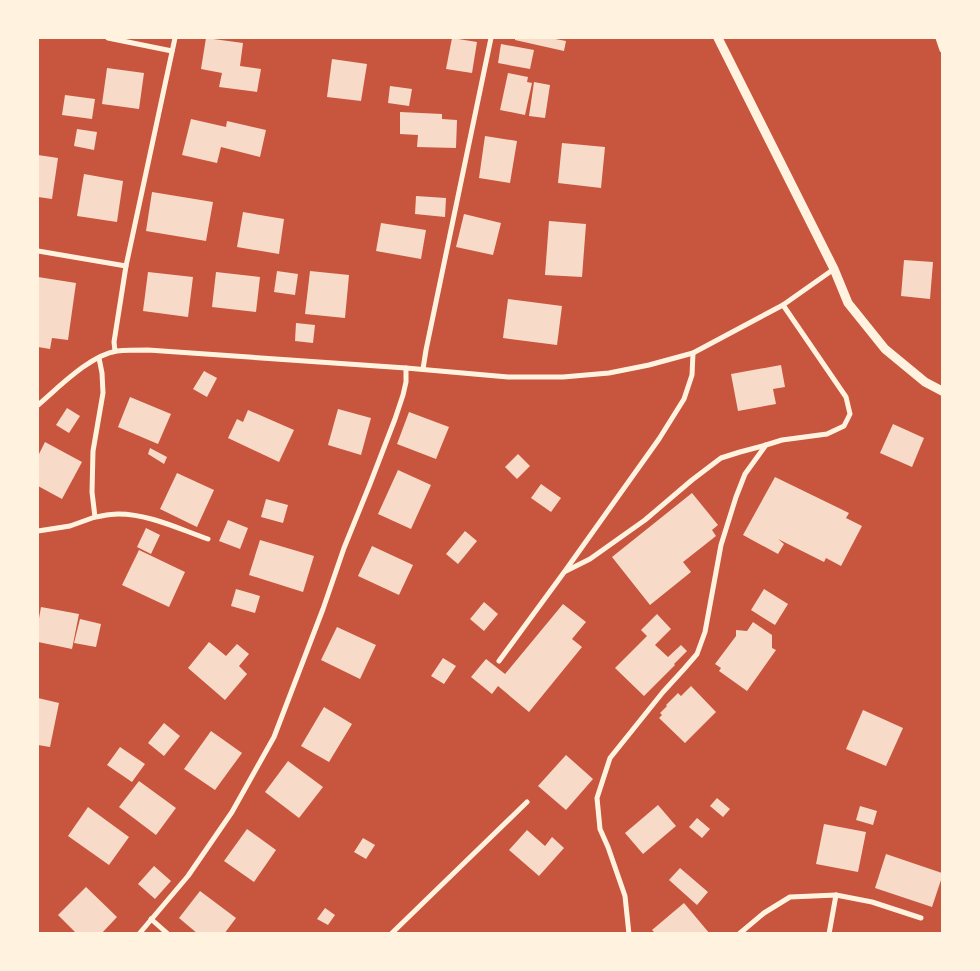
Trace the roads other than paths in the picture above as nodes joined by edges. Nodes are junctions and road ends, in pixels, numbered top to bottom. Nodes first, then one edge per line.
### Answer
1 (108, 38) edge
2 (175, 38) edge
3 (491, 38) edge
4 (718, 38) edge
5 (938, 38) edge
6 (942, 50) edge
7 (172, 52) junction
8 (38, 251) edge
9 (126, 266) junction
10 (834, 269) junction
11 (783, 305) junction
12 (115, 351) junction
13 (693, 353) junction
14 (99, 358) junction
15 (406, 368) junction
16 (423, 369) junction
17 (942, 391) edge
18 (38, 405) edge
19 (766, 445) junction
20 (95, 517) junction
21 (38, 531) edge
22 (208, 539) dead end
23 (566, 571) junction
24 (499, 661) dead end
25 (527, 802) dead end
26 (836, 895) junction
27 (921, 918) dead end
28 (151, 919) junction
29 (139, 934) edge
30 (168, 934) edge
31 (391, 934) edge
32 (629, 934) edge
33 (739, 934) edge
34 (829, 934) edge

1 - 7 street
2 - 7 street
3 - 16 street
4 - 10 street
5 - 6 street
7 - 9 street
8 - 9 street
9 - 12 street
10 - 11 street
10 - 17 street
11 - 13 street
11 - 19 street
12 - 14 street
12 - 15 street
13 - 16 street
13 - 23 street
14 - 18 street
14 - 20 street
15 - 16 street
15 - 28 street
19 - 23 street
19 - 32 street
20 - 21 street
20 - 22 street
23 - 24 street
25 - 31 street
26 - 27 street
26 - 33 street
26 - 34 street
28 - 29 street
28 - 30 street

